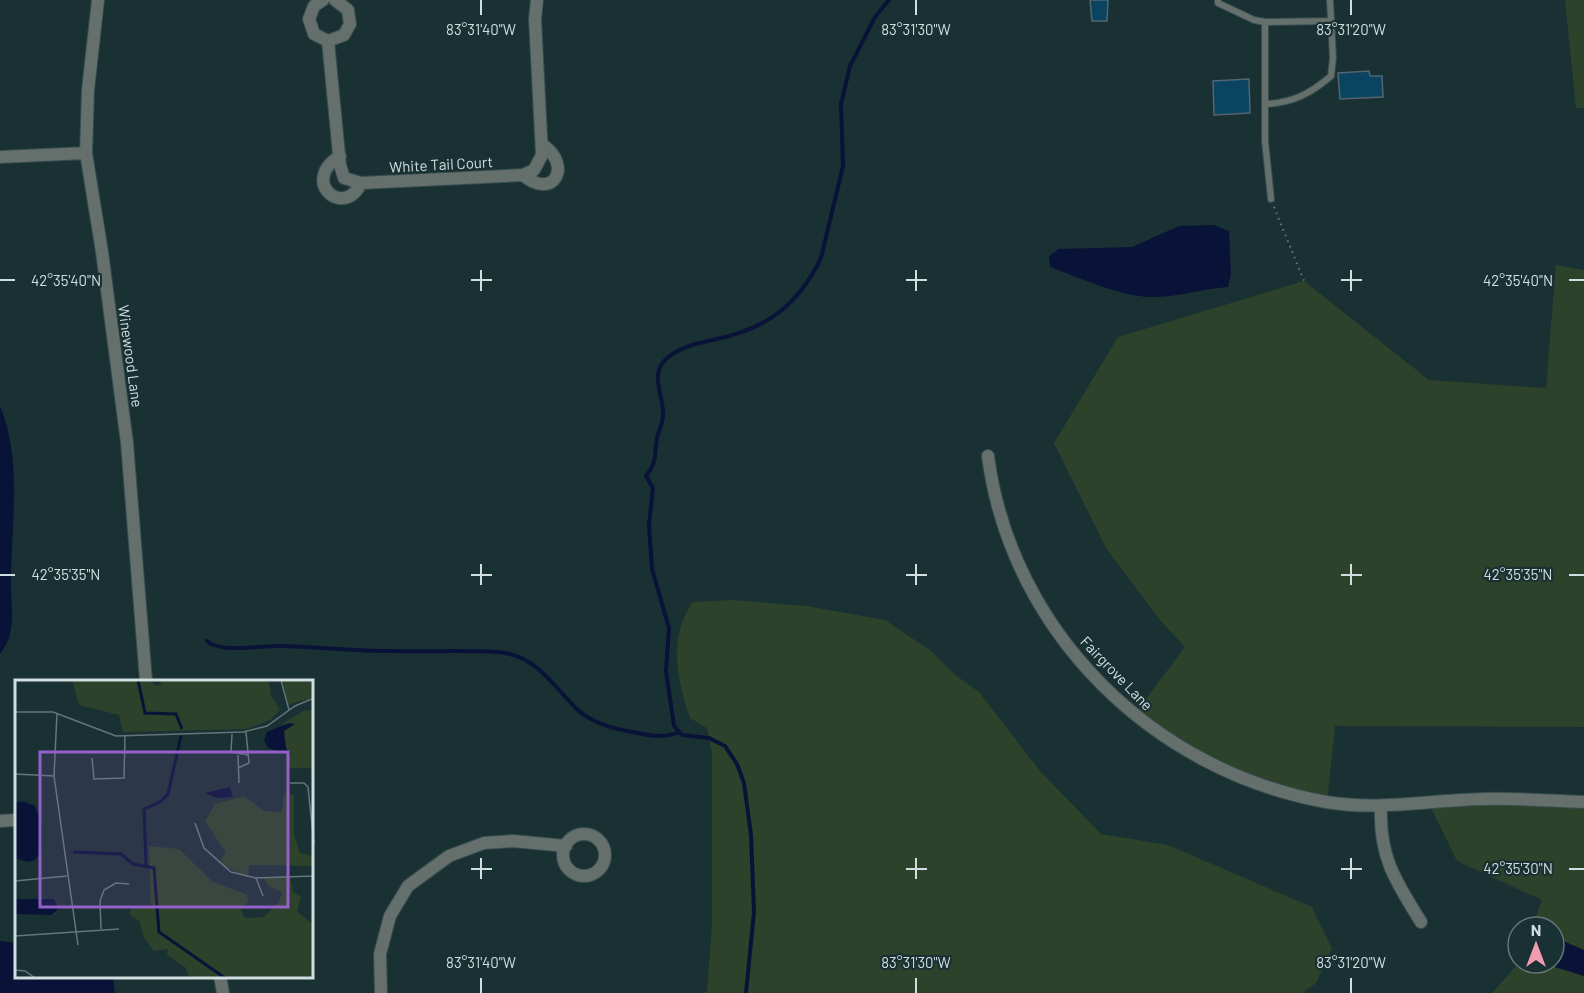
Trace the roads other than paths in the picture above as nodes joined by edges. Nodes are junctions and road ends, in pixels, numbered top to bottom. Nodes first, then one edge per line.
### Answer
1 (98, 0) edge
2 (323, 0) edge
3 (335, 0) edge
4 (530, 0) edge
5 (537, 0) edge
6 (1218, 0) edge
7 (1330, 0) edge
8 (535, 19) junction
9 (1329, 21) junction
10 (1265, 22) junction
11 (328, 41) junction
12 (1264, 104) junction
13 (543, 145) junction
14 (86, 153) junction
15 (340, 156) junction
16 (0, 157) edge
17 (523, 175) junction
18 (361, 183) junction
19 (1270, 199) road end
20 (988, 456) dead end
21 (146, 680) edge
22 (1584, 802) edge
23 (1381, 808) junction
24 (15, 820) edge
25 (0, 821) edge
26 (566, 846) dead end
27 (1421, 922) dead end
28 (220, 978) edge
29 (223, 993) edge
30 (381, 993) edge

1 - 14 street, Winewood Lane
2 - 11 street
3 - 11 street
4 - 8 street
5 - 8 street
6 - 10 lane
7 - 9 lane
8 - 13 street
9 - 10 lane
9 - 12 lane
10 - 12 lane
11 - 15 street
12 - 19 lane
13 - 17 street
13 - 17 street, White Tail Court
14 - 16 street
14 - 21 street, Winewood Lane
15 - 18 street
15 - 18 street
17 - 18 street, White Tail Court
20 - 23 street, Fairgrove Lane
22 - 23 street, Fairgrove Lane
23 - 27 street
24 - 25 street
26 - 30 street
28 - 29 street

